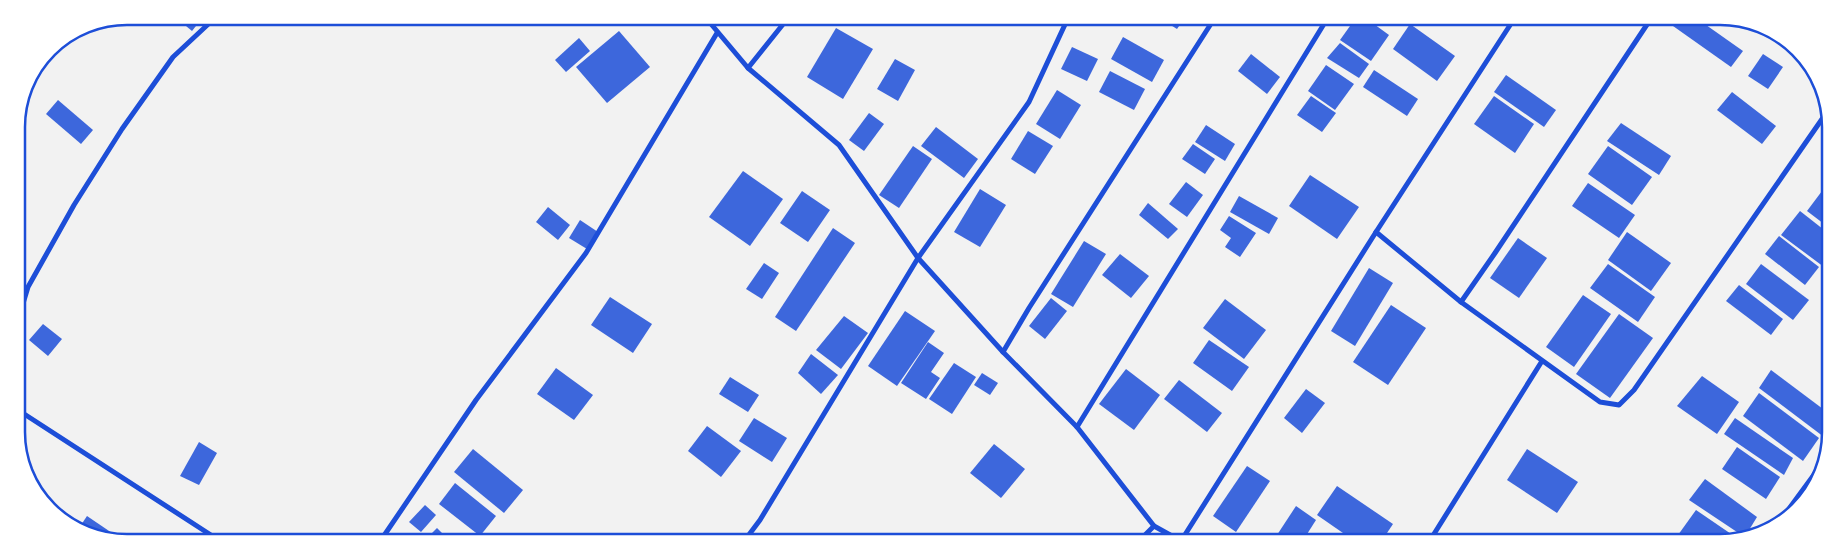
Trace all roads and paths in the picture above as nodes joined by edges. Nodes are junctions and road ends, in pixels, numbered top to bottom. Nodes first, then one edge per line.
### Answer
1 (207, 25) edge
2 (711, 25) edge
3 (782, 25) edge
4 (1065, 25) edge
5 (1210, 25) edge
6 (1323, 25) edge
7 (1510, 25) edge
8 (1647, 25) edge
9 (717, 33) junction
10 (748, 68) junction
11 (1821, 120) edge
12 (1376, 232) junction
13 (918, 258) junction
14 (25, 297) edge
15 (1461, 302) junction
16 (1003, 352) junction
17 (1542, 361) junction
18 (25, 415) edge
19 (1077, 426) junction
20 (1811, 479) edge
21 (1794, 502) edge
22 (1154, 526) junction
23 (209, 534) edge
24 (385, 534) edge
25 (750, 534) edge
26 (1146, 534) edge
27 (1168, 534) edge
28 (1185, 534) edge
29 (1434, 534) edge

1 - 14 street
2 - 9 street
3 - 10 street
4 - 13 street
5 - 16 street
6 - 19 street
7 - 12 street
8 - 15 street
9 - 10 street
9 - 24 street
10 - 13 street
11 - 17 street
12 - 15 street
12 - 28 street
13 - 16 street
13 - 25 street
15 - 17 street
16 - 19 street
17 - 29 street
18 - 23 street
19 - 22 street
20 - 21 street
22 - 26 street
22 - 27 street

